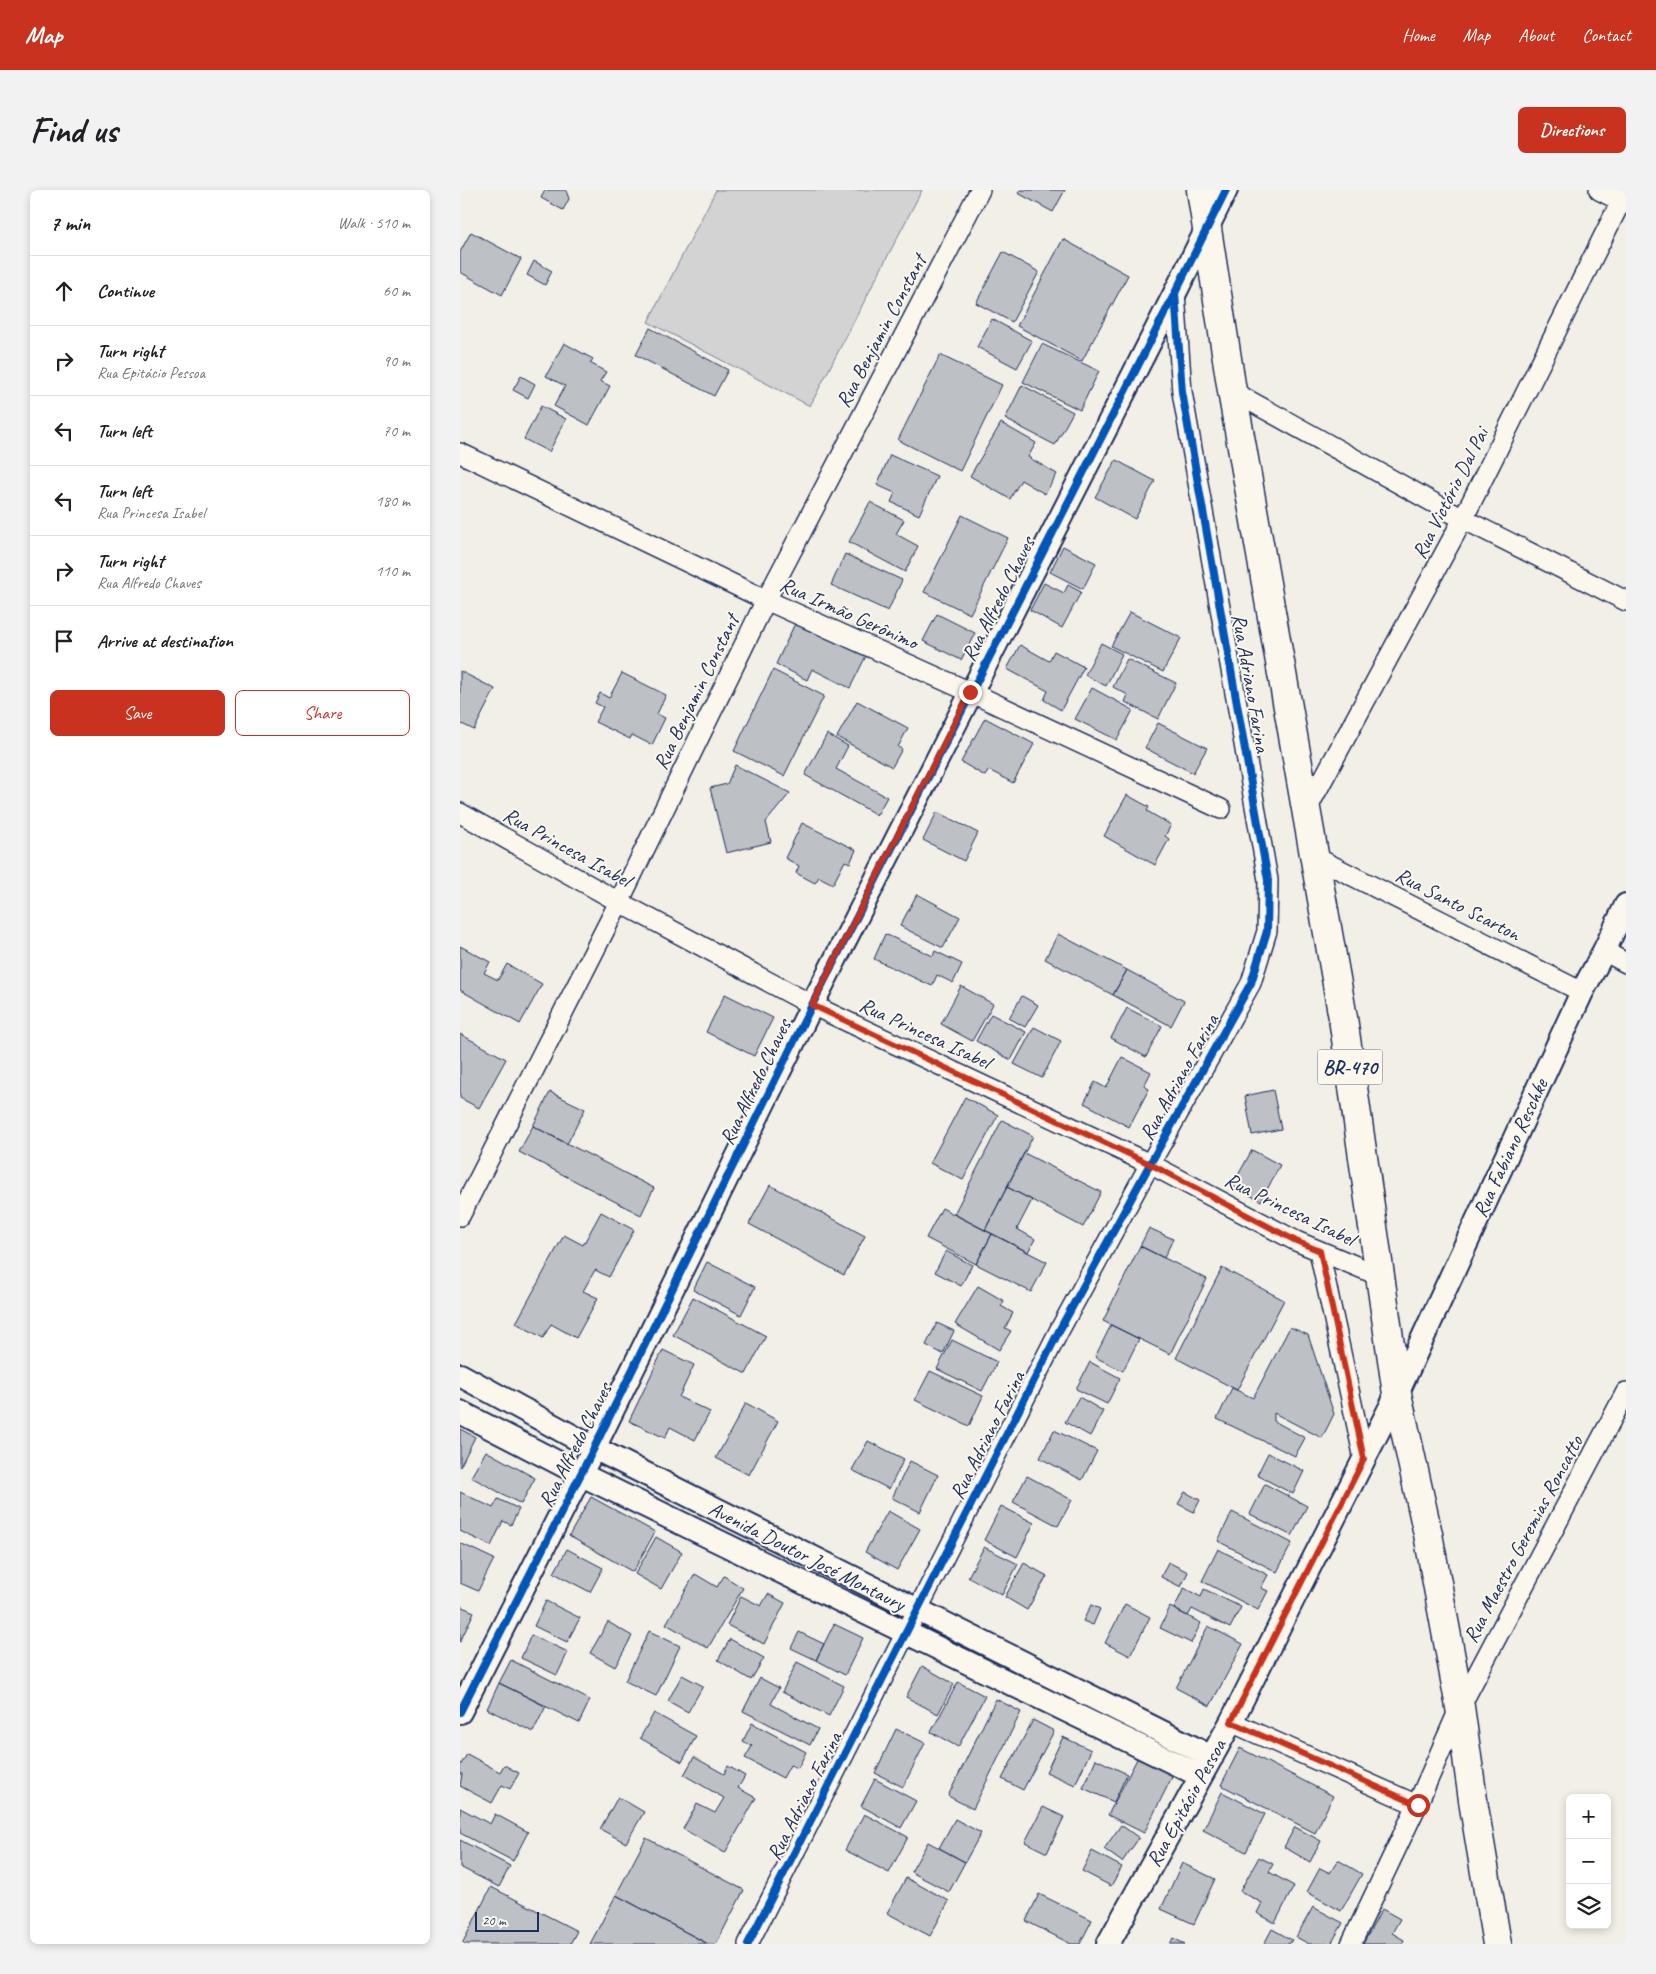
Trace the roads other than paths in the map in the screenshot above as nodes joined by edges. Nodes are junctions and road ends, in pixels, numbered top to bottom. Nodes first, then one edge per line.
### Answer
1 (980, 190) edge
2 (1201, 190) edge
3 (1226, 190) edge
4 (1599, 190) edge
5 (1624, 199) edge
6 (1208, 228) junction
7 (1175, 293) junction
8 (1232, 391) junction
9 (460, 453) edge
10 (1463, 519) junction
11 (766, 600) junction
12 (1626, 601) edge
13 (970, 692) junction
14 (1220, 809) dead end
15 (1306, 811) junction
16 (460, 814) edge
17 (1313, 856) junction
18 (619, 902) junction
19 (1626, 905) edge
20 (1604, 952) junction
21 (1626, 964) edge
22 (1582, 992) junction
23 (812, 1005) junction
24 (1150, 1164) junction
25 (460, 1216) edge
26 (1320, 1251) junction
27 (1380, 1276) junction
28 (460, 1375) edge
29 (1626, 1392) edge
30 (1397, 1394) junction
31 (460, 1412) edge
32 (594, 1448) junction
33 (1364, 1459) junction
34 (580, 1474) junction
35 (917, 1611) junction
36 (907, 1634) junction
37 (1460, 1707) junction
38 (460, 1712) edge
39 (1231, 1722) junction
40 (1206, 1766) junction
41 (1418, 1805) junction
42 (748, 1944) edge
43 (1108, 1944) edge
44 (1350, 1944) edge
45 (1497, 1944) edge

1 - 11 street, Rua Benjamin Constant
2 - 6 highway, BR-470
3 - 6 street, Rua Alfredo Chaves
4 - 5 street
5 - 10 street, Rua Victório Dal Pai
6 - 7 street, Rua Alfredo Chaves
6 - 8 highway, BR-470
7 - 13 street, Rua Alfredo Chaves
7 - 24 street, Rua Adriano Farina
8 - 10 street
8 - 15 highway, BR-470
9 - 11 street, Rua Irmão Gerônimo
10 - 12 street
10 - 15 street, Rua Victório Dal Pai
11 - 13 street, Rua Irmão Gerônimo
11 - 18 street, Rua Benjamin Constant
13 - 14 street, Rua Irmão Gerônimo
13 - 23 street, Rua Alfredo Chaves
15 - 17 highway, BR-470
16 - 18 street, Rua Princesa Isabel
17 - 22 street, Rua Santo Scarton
17 - 27 highway, BR-470
18 - 23 street, Rua Princesa Isabel
18 - 25 street, Rua Benjamin Constant
19 - 20 street, Rua Fabiano Reschke
20 - 21 street
20 - 22 street, Rua Fabiano Reschke
22 - 30 street, Rua Fabiano Reschke
23 - 24 street, Rua Princesa Isabel
23 - 32 street, Rua Alfredo Chaves
24 - 26 street, Rua Princesa Isabel
24 - 35 street, Rua Adriano Farina
26 - 27 street, Rua Princesa Isabel
26 - 33 street
27 - 30 highway, BR-470
28 - 32 street, Avenida Doutor José Montaury
29 - 37 street, Rua Maestro Geremias Roncatto
30 - 33 street, Rua Epitácio Pessoa
30 - 37 highway, BR-470
31 - 34 street, Avenida Doutor José Montaury
32 - 34 street, Rua Alfredo Chaves
32 - 35 street, Avenida Doutor José Montaury
33 - 39 street, Rua Epitácio Pessoa
34 - 36 street, Avenida Doutor José Montaury
34 - 38 street, Rua Alfredo Chaves
35 - 36 street, Rua Adriano Farina
35 - 40 street, Avenida Doutor José Montaury
36 - 40 street, Avenida Doutor José Montaury
36 - 42 street, Rua Adriano Farina
37 - 41 street, Rua Maestro Geremias Roncatto
37 - 45 highway, BR-470
39 - 40 street, Rua Epitácio Pessoa
39 - 41 street
40 - 43 street, Rua Epitácio Pessoa
41 - 44 street, Rua Maestro Geremias Roncatto

